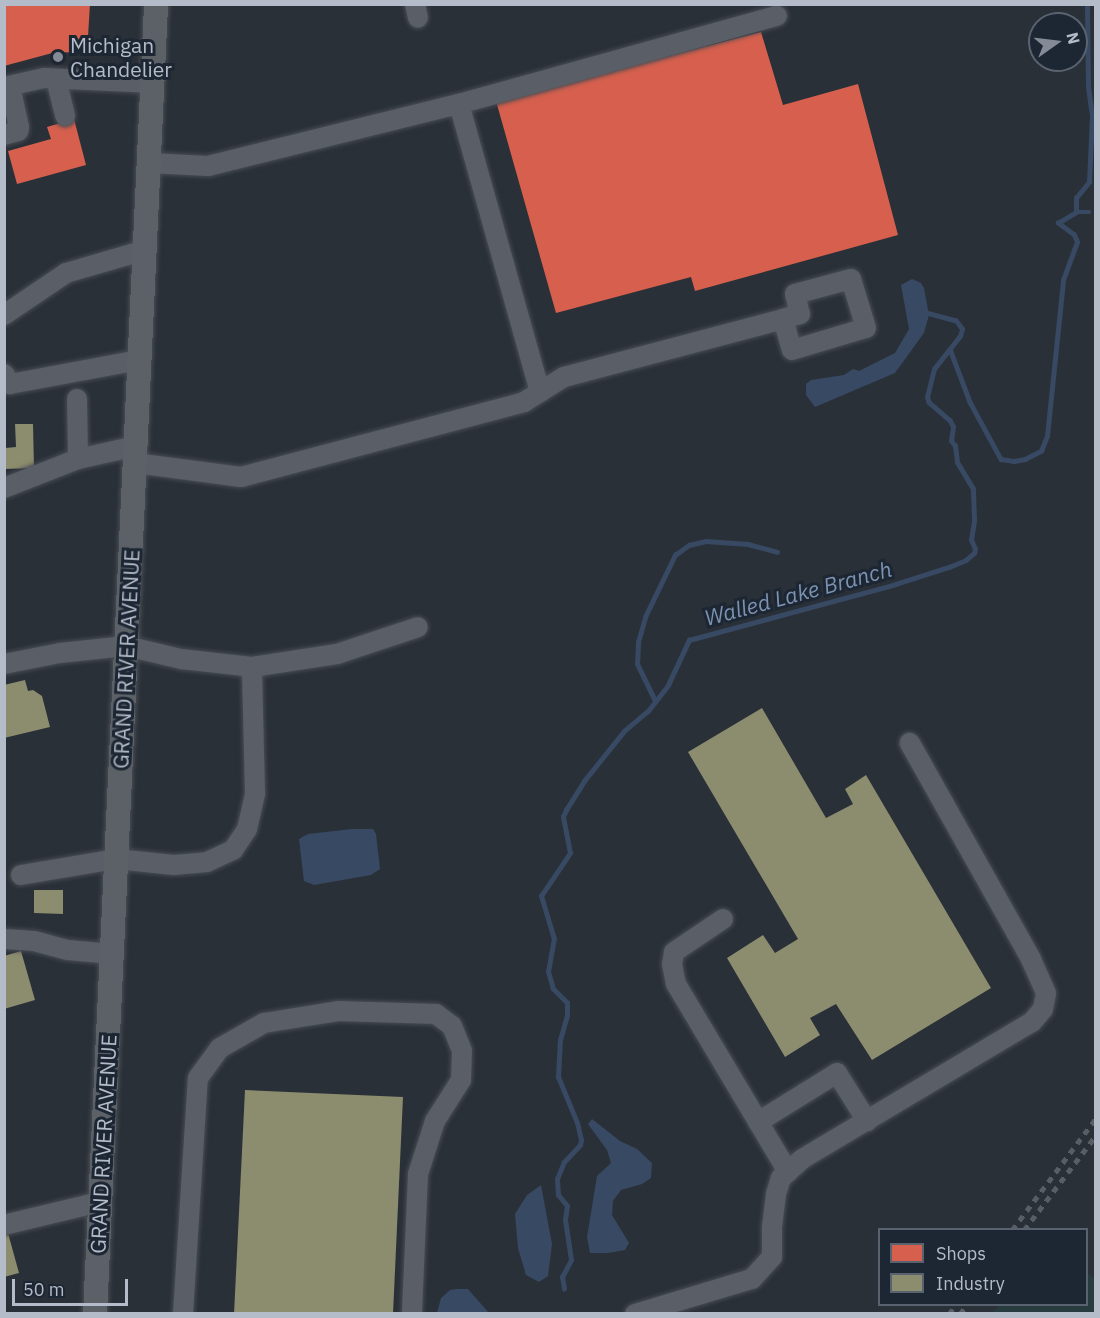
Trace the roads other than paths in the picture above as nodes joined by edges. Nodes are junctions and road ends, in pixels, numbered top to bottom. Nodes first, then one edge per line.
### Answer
1 (156, 4) edge
2 (777, 16) dead end
3 (56, 79) junction
4 (153, 83) junction
5 (7, 86) edge
6 (459, 104) junction
7 (65, 116) dead end
8 (4, 135) edge
9 (149, 163) junction
10 (145, 250) junction
11 (4, 315) edge
12 (783, 319) junction
13 (140, 360) junction
14 (4, 374) edge
15 (540, 392) junction
16 (77, 399) dead end
17 (135, 455) junction
18 (78, 459) junction
19 (4, 488) edge
20 (418, 627) dead end
21 (126, 646) junction
22 (4, 664) edge
23 (252, 667) junction
24 (910, 742) dead end
25 (116, 859) junction
26 (21, 875) dead end
27 (723, 919) dead end
28 (4, 939) edge
29 (112, 954) junction
30 (867, 1121) junction
31 (758, 1122) junction
32 (788, 1172) junction
33 (100, 1202) junction
34 (4, 1225) edge
35 (95, 1314) edge
36 (183, 1314) edge
37 (412, 1314) edge
38 (635, 1314) edge

1 - 4 main road, GRAND RIVER AVENUE
2 - 6 lane
3 - 4 lane
3 - 5 lane
3 - 7 lane
4 - 9 main road, GRAND RIVER AVENUE
5 - 8 lane
6 - 9 lane
6 - 15 lane
9 - 10 main road, GRAND RIVER AVENUE
10 - 11 lane
10 - 13 main road, GRAND RIVER AVENUE
12 - 12 lane
12 - 15 lane
13 - 14 lane
13 - 17 main road, GRAND RIVER AVENUE
15 - 17 lane
16 - 18 lane
17 - 18 lane
17 - 21 main road, GRAND RIVER AVENUE
18 - 19 lane
20 - 23 lane
21 - 22 lane
21 - 23 lane
21 - 25 main road, GRAND RIVER AVENUE
23 - 25 lane
24 - 30 lane
25 - 26 lane
25 - 29 main road, GRAND RIVER AVENUE
27 - 31 lane
28 - 29 lane
29 - 33 main road, GRAND RIVER AVENUE
30 - 31 lane
30 - 32 lane
31 - 32 lane
32 - 38 lane
33 - 34 lane
33 - 35 main road, GRAND RIVER AVENUE
36 - 37 lane

